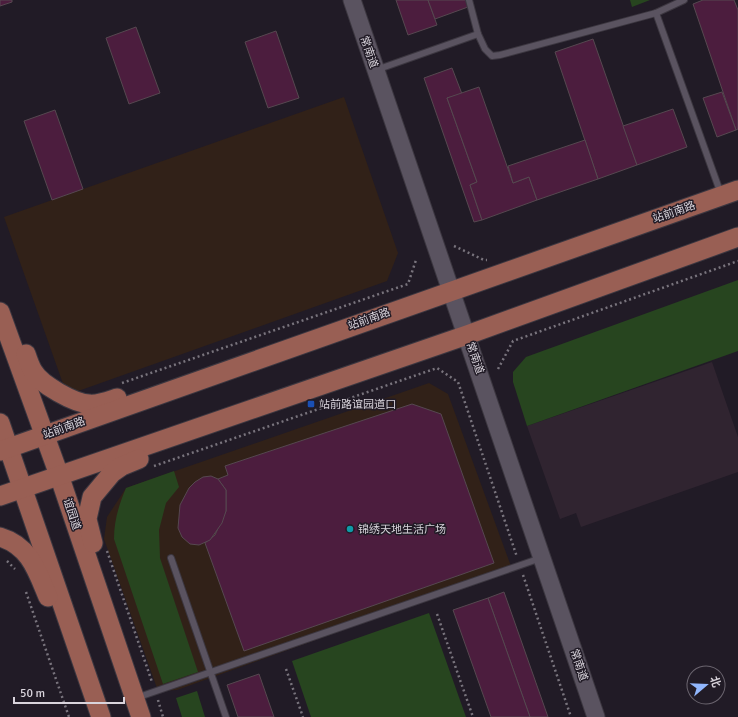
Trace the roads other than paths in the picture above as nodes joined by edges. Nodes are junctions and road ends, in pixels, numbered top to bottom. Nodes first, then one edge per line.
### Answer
1 (352, 0) edge
2 (468, 0) edge
3 (684, 0) edge
4 (656, 13) junction
5 (478, 34) junction
6 (376, 70) junction
7 (730, 193) edge
8 (738, 237) edge
9 (451, 290) junction
10 (0, 308) edge
11 (0, 312) edge
12 (467, 335) junction
13 (182, 386) junction
14 (0, 423) edge
15 (197, 428) junction
16 (45, 435) junction
17 (4, 449) edge
18 (59, 475) junction
19 (22, 488) junction
20 (0, 496) edge
21 (0, 537) edge
22 (171, 558) dead end
23 (543, 558) junction
24 (112, 630) junction
25 (75, 641) junction
26 (211, 673) junction
27 (134, 698) junction
28 (101, 717) edge
29 (141, 717) edge
30 (226, 717) edge
31 (596, 717) edge

1 - 6 street, 常南道
2 - 5 lane
3 - 4 lane
4 - 5 lane
4 - 7 lane
5 - 6 lane
6 - 9 street, 常南道
7 - 9 main road, 站前南路
8 - 12 main road
9 - 12 street, 常南道
9 - 13 main road, 站前南路
10 - 13 main road
11 - 16 main road, 谊园道
12 - 15 main road
12 - 23 street, 常南道
13 - 16 main road, 站前南路
14 - 17 main road
15 - 18 main road
15 - 24 main road
16 - 17 main road, 站前南路
16 - 18 main road, 谊园道
17 - 19 main road
18 - 19 main road
18 - 24 main road, 谊园道
19 - 20 main road
19 - 25 main road
21 - 25 main road
22 - 26 lane
23 - 26 lane
23 - 31 street, 常南道
24 - 27 main road, 谊园道
25 - 28 main road
26 - 27 lane
26 - 30 lane
27 - 29 main road, 谊园道

